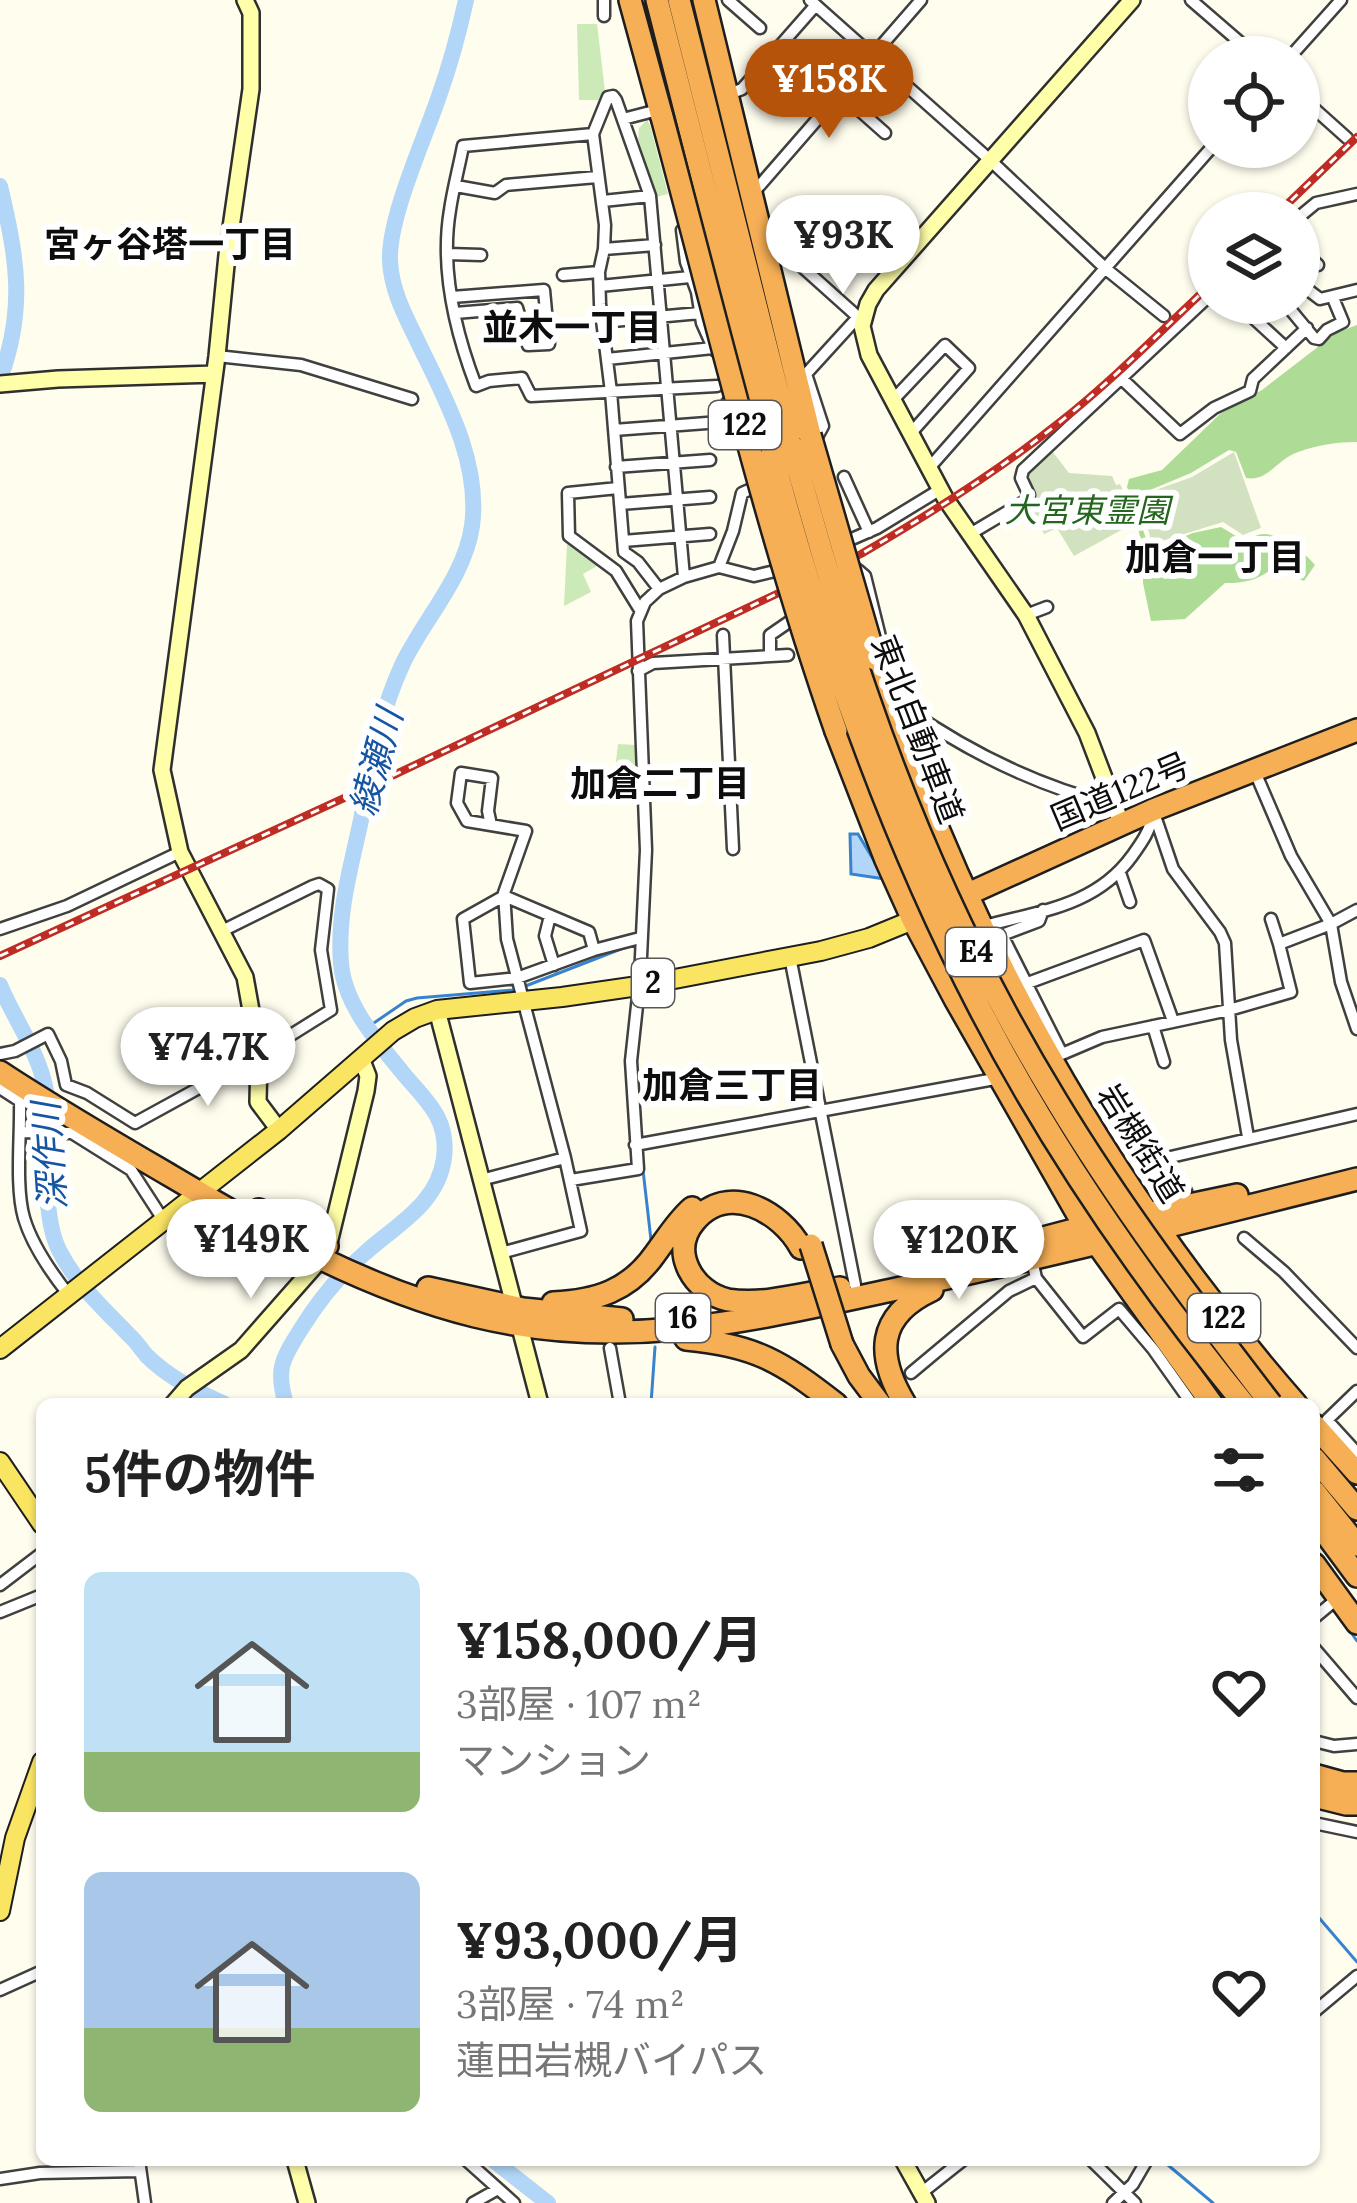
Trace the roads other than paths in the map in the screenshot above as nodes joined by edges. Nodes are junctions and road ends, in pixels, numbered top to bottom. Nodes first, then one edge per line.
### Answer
1 (245, 0) edge
2 (604, 0) edge
3 (630, 0) edge
4 (657, 0) edge
5 (679, 0) edge
6 (704, 0) edge
7 (728, 0) edge
8 (921, 0) edge
9 (1132, 0) edge
10 (1191, 0) edge
11 (1341, 0) edge
12 (813, 3) edge
13 (604, 16) dead end
14 (760, 28) dead end
15 (1232, 36) edge
16 (1309, 36) edge
17 (872, 56) junction
18 (737, 91) dead end
19 (839, 93) junction
20 (660, 111) junction
21 (1320, 114) edge
22 (623, 118) junction
23 (885, 133) dead end
24 (593, 134) junction
25 (1347, 138) dead end
26 (990, 160) junction
27 (1194, 168) edge
28 (597, 177) junction
29 (455, 186) junction
30 (1357, 194) edge
31 (751, 195) junction
32 (650, 196) junction
33 (603, 201) junction
34 (1320, 202) edge
35 (682, 232) junction
36 (762, 239) junction
37 (654, 241) junction
38 (604, 249) junction
39 (448, 254) junction
40 (481, 256) dead end
41 (1106, 269) junction
42 (563, 274) dead end
43 (690, 277) junction
44 (599, 279) junction
45 (658, 280) junction
46 (1357, 290) edge
47 (452, 297) junction
48 (1333, 298) junction
49 (1320, 299) edge
50 (700, 313) junction
51 (455, 314) junction
52 (1164, 316) dead end
53 (1188, 316) edge
54 (661, 317) junction
55 (1357, 318) edge
56 (860, 320) junction
57 (602, 322) junction
58 (1342, 322) junction
59 (1260, 324) edge
60 (1304, 324) edge
61 (1307, 328) junction
62 (713, 348) junction
63 (1286, 348) junction
64 (664, 353) junction
65 (217, 356) junction
66 (607, 359) junction
67 (214, 374) junction
68 (1122, 379) junction
69 (0, 384) edge
70 (717, 386) dead end
71 (668, 389) junction
72 (611, 392) junction
73 (412, 399) dead end
74 (893, 400) junction
75 (720, 422) dead end
76 (670, 425) junction
77 (614, 430) junction
78 (911, 433) junction
79 (797, 442) junction
80 (710, 460) dead end
81 (674, 463) junction
82 (616, 467) junction
83 (929, 467) junction
84 (844, 477) dead end
85 (618, 488) junction
86 (940, 489) junction
87 (751, 490) junction
88 (710, 497) dead end
89 (677, 500) junction
90 (620, 504) junction
91 (869, 532) junction
92 (710, 534) dead end
93 (970, 534) junction
94 (680, 537) junction
95 (623, 541) junction
96 (719, 566) junction
97 (774, 573) junction
98 (683, 577) junction
99 (659, 589) junction
100 (1047, 607) dead end
101 (640, 610) junction
102 (1026, 614) junction
103 (723, 634) dead end
104 (770, 656) junction
105 (788, 656) dead end
106 (724, 659) junction
107 (638, 670) junction
108 (900, 713) junction
109 (1357, 730) edge
110 (1254, 770) junction
111 (1154, 811) junction
112 (1118, 815) junction
113 (491, 825) junction
114 (733, 849) dead end
115 (180, 852) junction
116 (1120, 873) junction
117 (967, 894) junction
118 (504, 896) junction
119 (1130, 902) dead end
120 (1043, 910) junction
121 (1357, 910) edge
122 (550, 916) junction
123 (1271, 919) dead end
124 (913, 920) junction
125 (1330, 924) junction
126 (981, 927) junction
127 (0, 929) edge
128 (222, 931) junction
129 (640, 938) junction
130 (1279, 944) junction
131 (593, 950) junction
132 (790, 957) junction
133 (554, 964) junction
134 (1025, 984) junction
135 (638, 986) junction
136 (519, 988) junction
137 (437, 1010) junction
138 (1229, 1010) junction
139 (1173, 1021) junction
140 (1153, 1026) junction
141 (1357, 1028) edge
142 (5, 1054) edge
143 (366, 1054) junction
144 (259, 1055) junction
145 (1164, 1062) dead end
146 (0, 1072) edge
147 (1000, 1078) junction
148 (0, 1088) edge
149 (818, 1110) junction
150 (1357, 1114) edge
151 (279, 1130) junction
152 (21, 1132) junction
153 (108, 1132) junction
154 (1248, 1137) junction
155 (635, 1145) junction
156 (565, 1158) junction
157 (1046, 1159) junction
158 (1357, 1167) edge
159 (1357, 1179) edge
160 (481, 1180) junction
161 (571, 1180) junction
162 (1126, 1184) junction
163 (206, 1189) junction
164 (1180, 1199) junction
165 (1276, 1199) junction
166 (164, 1221) junction
167 (1151, 1221) junction
168 (1094, 1228) junction
169 (1244, 1238) dead end
170 (806, 1246) junction
171 (501, 1252) junction
172 (330, 1256) junction
173 (947, 1263) junction
174 (1030, 1267) junction
175 (852, 1286) junction
176 (69, 1292) junction
177 (519, 1314) junction
178 (663, 1332) junction
179 (1239, 1337) junction
180 (838, 1345) junction
181 (610, 1348) dead end
182 (1357, 1348) edge
183 (0, 1349) edge
184 (911, 1373) dead end
185 (1357, 1391) edge
186 (178, 1398) edge
187 (539, 1398) edge
188 (619, 1398) edge
189 (829, 1398) edge
190 (863, 1398) edge
191 (876, 1398) edge
192 (901, 1398) edge
193 (1188, 1398) edge
194 (1208, 1398) edge
195 (1224, 1398) edge
196 (1239, 1398) edge
197 (1267, 1398) edge
198 (1291, 1398) edge
199 (1320, 1432) edge
200 (1357, 1453) edge
201 (0, 1462) edge
202 (1320, 1465) edge
203 (1357, 1473) edge
204 (1320, 1499) edge
205 (1357, 1509) edge
206 (36, 1515) edge
207 (1320, 1526) edge
208 (1357, 1545) edge
209 (36, 1558) edge
210 (1320, 1572) edge
211 (1357, 1576) edge
212 (0, 1585) edge
213 (36, 1598) edge
214 (1338, 1598) junction
215 (17, 1606) junction
216 (0, 1612) edge
217 (1320, 1613) edge
218 (1357, 1623) edge
219 (1320, 1655) edge
220 (1357, 1698) edge
221 (1320, 1742) edge
222 (1357, 1744) edge
223 (1320, 1764) edge
224 (1357, 1769) edge
225 (1320, 1777) edge
226 (36, 1781) edge
227 (1357, 1783) edge
228 (1320, 1788) edge
229 (1357, 1793) edge
230 (1320, 1797) edge
231 (1357, 1804) edge
232 (1320, 1824) edge
233 (1357, 1832) edge
234 (0, 1911) edge
235 (36, 1974) edge
236 (1357, 1976) edge
237 (0, 1990) edge
238 (1320, 2007) edge
239 (138, 2166) edge
240 (297, 2166) edge
241 (473, 2166) edge
242 (906, 2166) edge
243 (957, 2166) edge
244 (1097, 2166) edge
245 (1143, 2166) edge
246 (0, 2179) edge
247 (498, 2189) junction
248 (1125, 2193) junction
249 (923, 2198) edge
250 (145, 2203) edge
251 (307, 2203) edge
252 (473, 2203) edge
253 (514, 2203) edge
254 (1113, 2203) edge
255 (1136, 2203) edge

1 - 65 street
2 - 13 street
3 - 20 highway, 122
4 - 79 highway, 東北自動車道 / E4
5 - 79 highway, 東北自動車道 / E4
6 - 31 highway, 122
7 - 14 street
8 - 17 street
9 - 26 street
10 - 15 street
11 - 16 street
12 - 17 street
12 - 18 street
17 - 19 street
17 - 26 street
19 - 23 street
19 - 31 street
20 - 22 street
20 - 35 street
20 - 124 highway, 122, bridge
21 - 25 street
22 - 24 street
22 - 32 street
24 - 28 street
24 - 29 street
26 - 41 street
26 - 56 street
27 - 41 street
28 - 29 street
28 - 33 street
29 - 39 street
30 - 34 street
31 - 36 highway, 122
32 - 33 street
32 - 37 street
33 - 38 street
35 - 37 street
35 - 43 street
36 - 56 street
36 - 79 highway, 122
37 - 38 street
37 - 45 street
38 - 44 street
39 - 40 street
39 - 47 street
41 - 52 street
41 - 83 street
42 - 44 street
43 - 45 street
43 - 50 street
44 - 45 street
44 - 57 street
45 - 54 street
46 - 48 street
47 - 51 street
47 - 51 street
48 - 49 street
48 - 58 street
50 - 54 street
50 - 62 street
51 - 72 street
53 - 68 street
54 - 57 street
54 - 64 street
55 - 58 street
56 - 74 street
56 - 79 street
57 - 66 street
58 - 61 street
59 - 63 street
60 - 61 street
61 - 63 street
62 - 64 street
62 - 87 street
63 - 68 street
64 - 66 street
64 - 71 street
65 - 67 street
65 - 73 street
66 - 72 street
67 - 69 street
67 - 115 street
68 - 93 street
70 - 71 street
71 - 72 street
71 - 76 street
72 - 77 street
74 - 78 street
74 - 78 street
75 - 76 street
76 - 77 street
76 - 81 street
77 - 82 street
78 - 83 street
79 - 108 highway, 122, bridge
79 - 168 highway, 東北自動車道 / E4, bridge
79 - 197 highway, 東北自動車道 / E4, bridge
80 - 81 street
81 - 82 street
81 - 89 street
82 - 85 street
83 - 86 street
84 - 91 street
85 - 90 street
85 - 101 street
86 - 91 street
86 - 93 street
87 - 96 street
87 - 97 street
88 - 89 street
89 - 90 street
89 - 94 street
90 - 95 street
91 - 97 street
92 - 94 street
93 - 102 street
94 - 95 street
94 - 98 street
95 - 99 street
96 - 97 street
96 - 98 street
98 - 99 street
99 - 101 street
100 - 102 street
101 - 107 street
102 - 112 street
103 - 106 street
104 - 105 street
104 - 106 street
104 - 108 street
106 - 107 street
106 - 114 street
107 - 129 street
108 - 112 street
108 - 117 highway, 122
109 - 110 highway, 国道122号
110 - 111 highway, 国道122号
110 - 125 street
111 - 112 highway, 国道122号
111 - 116 street
111 - 138 street
112 - 117 highway, 国道122号
113 - 113 street
113 - 118 street
115 - 127 street
115 - 128 street
116 - 119 street
116 - 120 street
117 - 124 highway, 国道122号
117 - 126 highway, 岩槻街道 / 122
118 - 122 street
118 - 136 street
118 - 136 street
120 - 126 street
120 - 134 street
121 - 125 street
122 - 131 street
122 - 133 street
123 - 130 street
124 - 132 main road, 2
124 - 147 highway, 122
125 - 130 street
125 - 141 street
126 - 162 highway, 岩槻街道 / 122
128 - 144 street
128 - 144 street
129 - 131 street
129 - 135 street
130 - 138 street
131 - 133 street
132 - 135 main road, 2
132 - 149 street
133 - 136 street
134 - 139 street
134 - 140 street
135 - 136 main road, 2
135 - 155 street
136 - 137 main road, 2
136 - 156 street
137 - 143 main road, 2
137 - 160 street
138 - 139 street
138 - 154 street
139 - 140 street
140 - 145 street
142 - 144 street
142 - 153 highway, 16
143 - 151 main road, 2
143 - 172 street
144 - 151 street
146 - 153 highway, 16
147 - 149 street
147 - 157 highway, 122
148 - 152 street
149 - 155 street
149 - 175 street
150 - 154 street
151 - 163 main road, 2
152 - 166 street
152 - 176 street
153 - 163 highway, 16
154 - 164 street
155 - 161 street
156 - 160 street
156 - 161 street
157 - 168 highway, 122
157 - 173 highway
158 - 164 highway, 16
159 - 165 highway, 16
160 - 171 street
161 - 171 street
162 - 164 highway
162 - 167 highway, 岩槻街道 / 122
163 - 166 main road, 2
163 - 172 highway, 16
164 - 167 highway, 16
165 - 167 highway, 16
165 - 179 highway
166 - 176 main road, 2
167 - 168 highway, 16
167 - 179 highway, 岩槻街道 / 122
168 - 173 highway, 16
168 - 174 highway, 16
168 - 194 highway, 122
168 - 195 highway, bridge
168 - 196 highway, 東北自動車道 / E4, bridge
169 - 182 street
170 - 175 highway
170 - 177 highway
170 - 180 highway, bridge
171 - 177 street
172 - 177 highway, 16
172 - 186 street
173 - 175 highway, 16
174 - 178 highway, 16
174 - 184 street
174 - 192 highway
174 - 193 street
175 - 177 highway, 16
176 - 183 main road, 2
177 - 178 highway, 16
177 - 187 street
178 - 189 highway
179 - 198 highway, 岩槻街道 / 122
180 - 190 highway
180 - 191 highway
181 - 188 street
185 - 200 street
199 - 203 highway
201 - 206 main road
202 - 205 highway
204 - 208 highway
207 - 211 highway
209 - 212 street
210 - 214 highway
212 - 215 street
213 - 215 street
214 - 217 street
214 - 218 highway
215 - 216 street
219 - 220 street
221 - 222 street
223 - 224 highway
225 - 227 highway
226 - 234 main road
228 - 229 highway
230 - 231 highway
232 - 233 street
235 - 237 street
236 - 238 street
239 - 246 street
239 - 250 street
240 - 251 street
241 - 247 street
242 - 249 street
243 - 249 street
244 - 248 street
245 - 248 street
247 - 252 street
247 - 253 street
248 - 254 street
248 - 255 street

